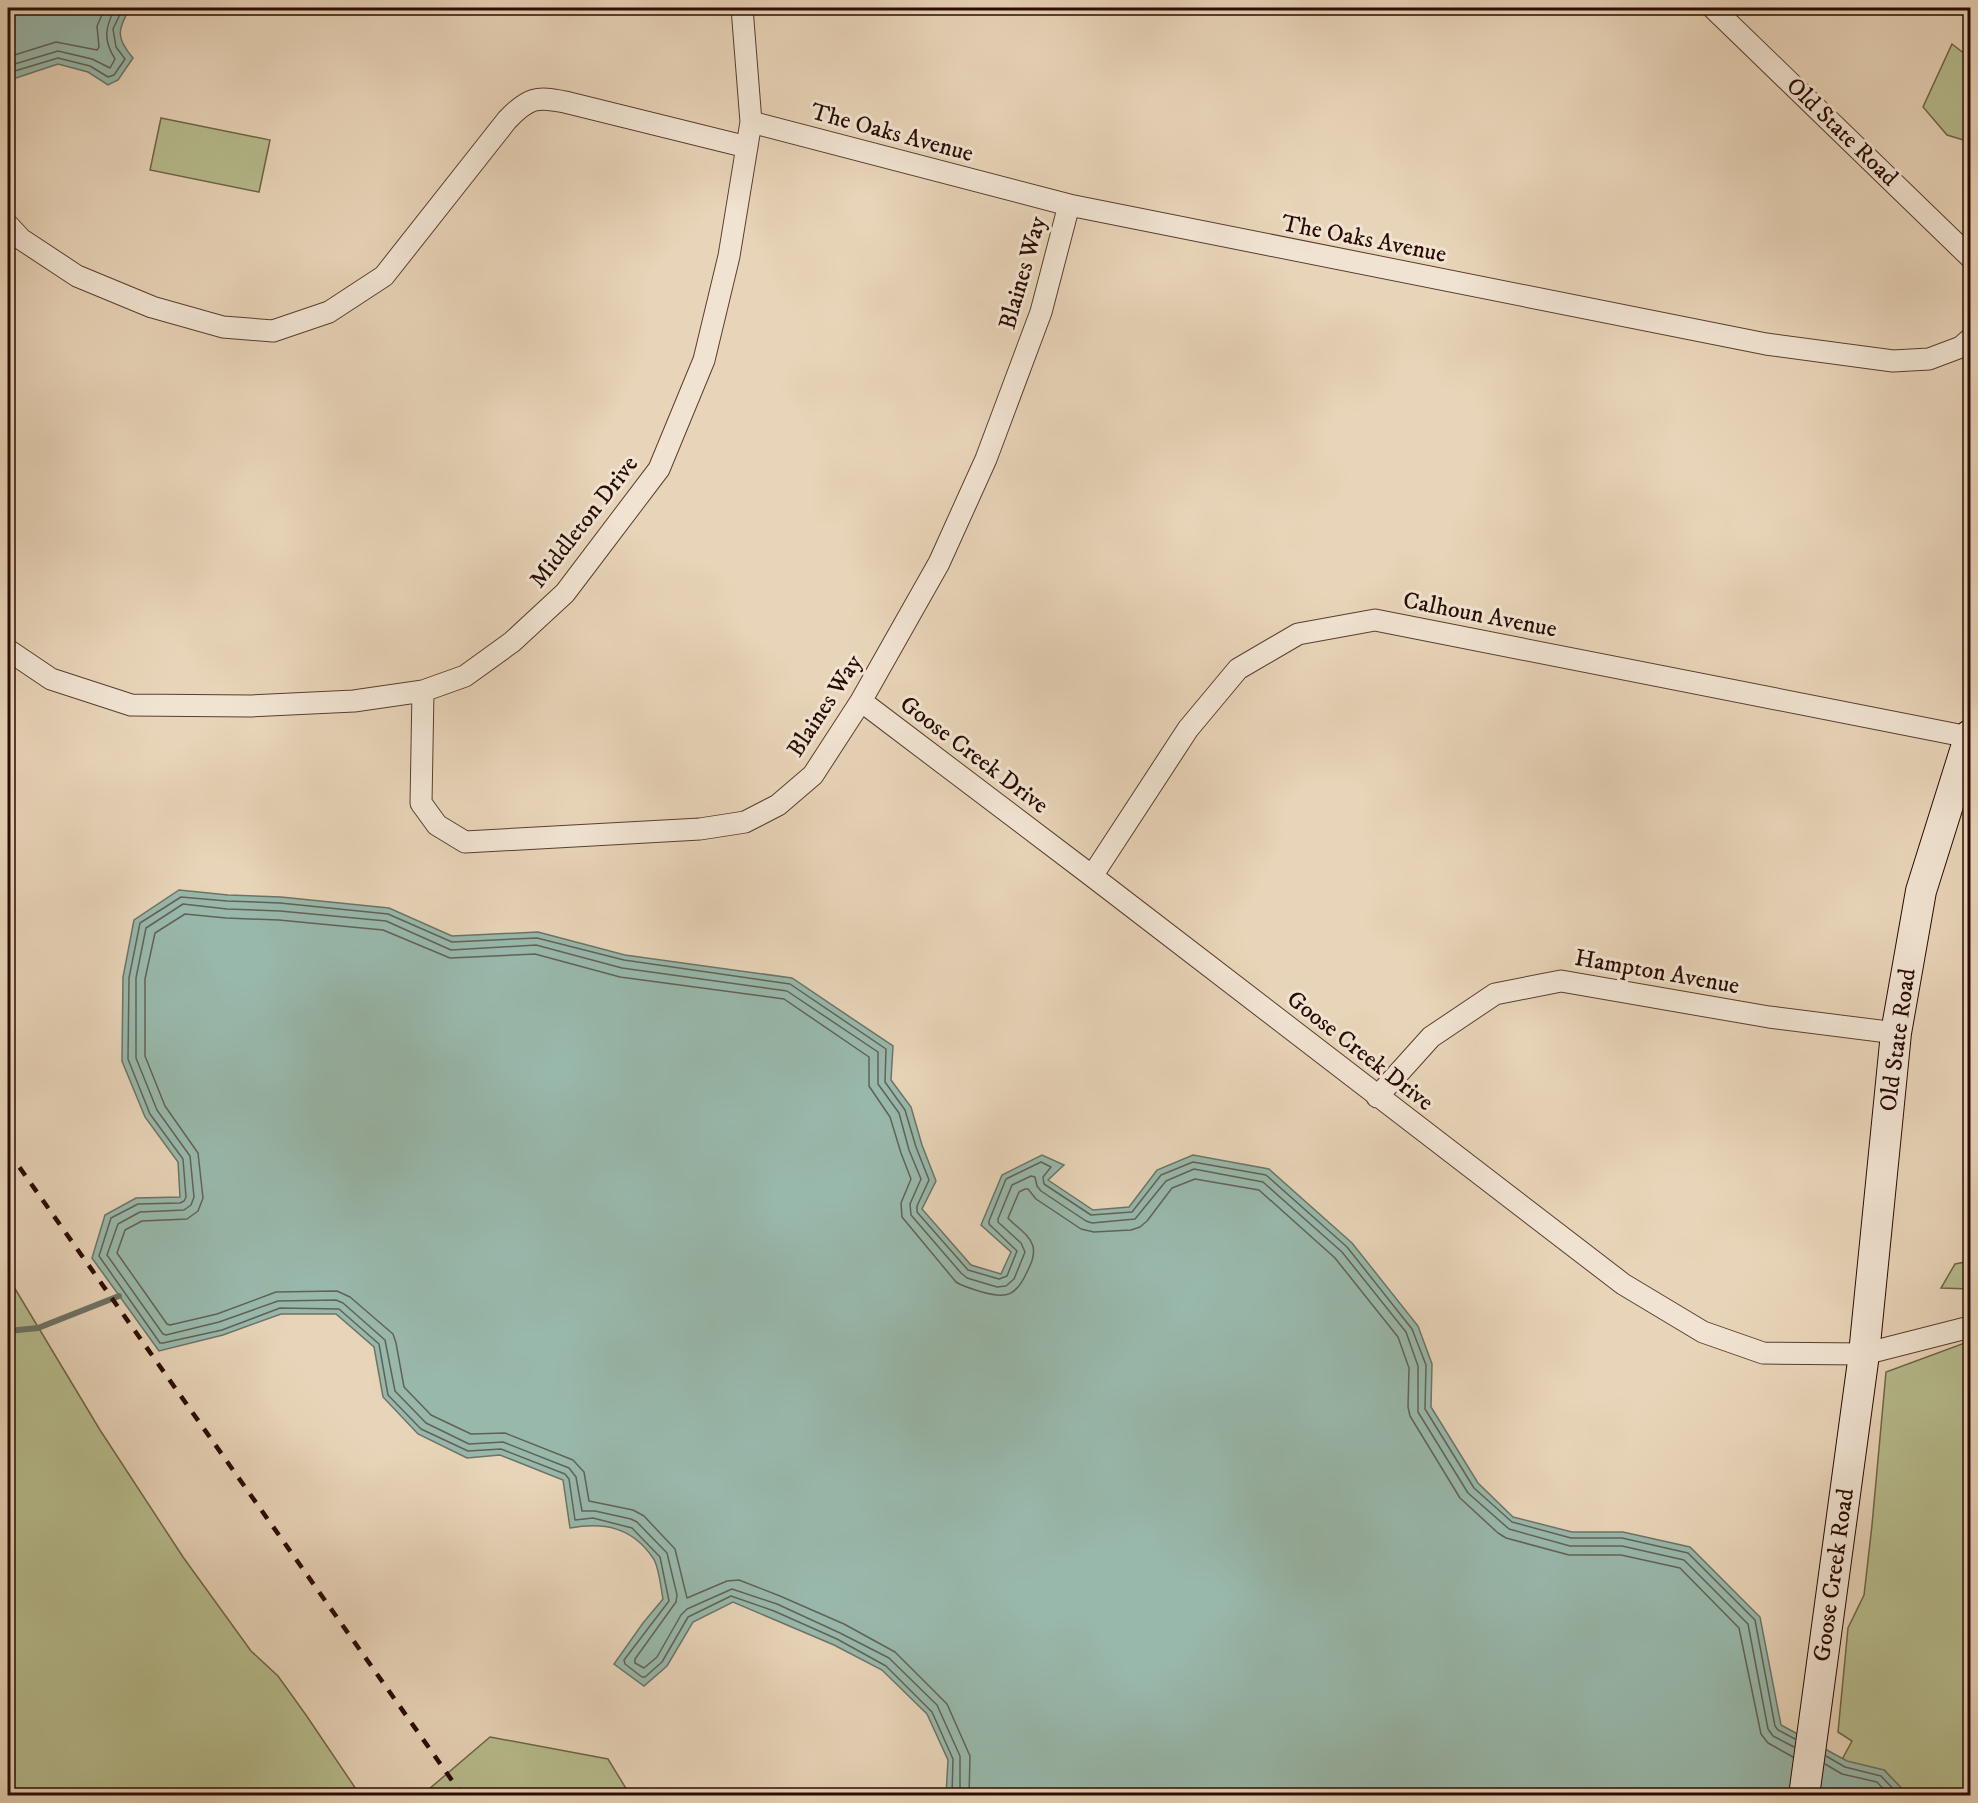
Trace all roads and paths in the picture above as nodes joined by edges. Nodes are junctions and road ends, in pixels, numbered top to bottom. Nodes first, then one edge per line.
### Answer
1 (742, 8) edge
2 (1713, 8) edge
3 (751, 122) junction
4 (747, 147) junction
5 (1069, 205) junction
6 (8, 225) edge
7 (1971, 257) edge
8 (1971, 339) edge
9 (8, 650) edge
10 (423, 691) junction
11 (861, 701) junction
12 (1970, 736) edge
13 (1092, 876) junction
14 (1896, 1032) junction
15 (1377, 1097) junction
16 (1971, 1327) edge
17 (1864, 1354) junction
18 (1803, 1796) edge

1 - 3 street, Middleton Drive
2 - 7 street, Old State Road
3 - 4 street, Middleton Drive
3 - 5 street, The Oaks Avenue
4 - 6 street
4 - 10 street, Middleton Drive
5 - 8 street, The Oaks Avenue
5 - 11 street, Blaines Way
9 - 10 street, Middleton Drive
10 - 11 street, Blaines Way
11 - 13 street, Goose Creek Drive
12 - 13 street, Calhoun Avenue
12 - 14 main road, Old State Road
13 - 15 street, Goose Creek Drive
14 - 15 street, Hampton Avenue
14 - 17 main road, Old State Road
15 - 17 street, Goose Creek Drive
16 - 17 street, Goose Creek Drive
17 - 18 main road, Goose Creek Road

